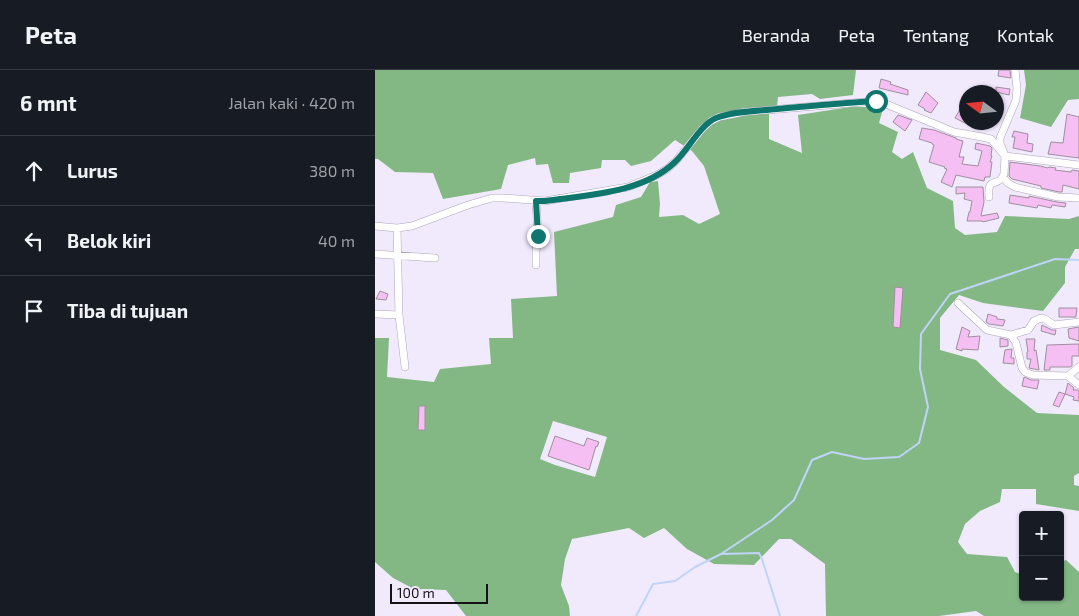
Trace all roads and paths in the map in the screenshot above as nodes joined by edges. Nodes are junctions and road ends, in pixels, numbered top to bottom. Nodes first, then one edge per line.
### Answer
1 (1015, 70) edge
2 (1005, 156) junction
3 (1079, 165) edge
4 (1003, 177) junction
5 (989, 197) dead end
6 (1079, 198) edge
7 (536, 201) junction
8 (375, 226) edge
9 (397, 228) junction
10 (375, 254) edge
11 (398, 255) junction
12 (435, 258) dead end
13 (536, 265) dead end
14 (957, 303) dead end
15 (375, 314) edge
16 (399, 315) junction
17 (1079, 322) edge
18 (1011, 335) junction
19 (405, 367) dead end
20 (1079, 368) edge
21 (1068, 376) junction
22 (1079, 384) edge

1 - 2 street
2 - 3 street
2 - 4 street
2 - 7 street
4 - 5 street
4 - 6 street
7 - 9 street
7 - 13 street
8 - 9 street
9 - 11 street
10 - 11 street
11 - 12 street
11 - 16 street
14 - 18 street
15 - 16 street
16 - 19 street
17 - 18 street
18 - 21 street
20 - 21 street
21 - 22 street

